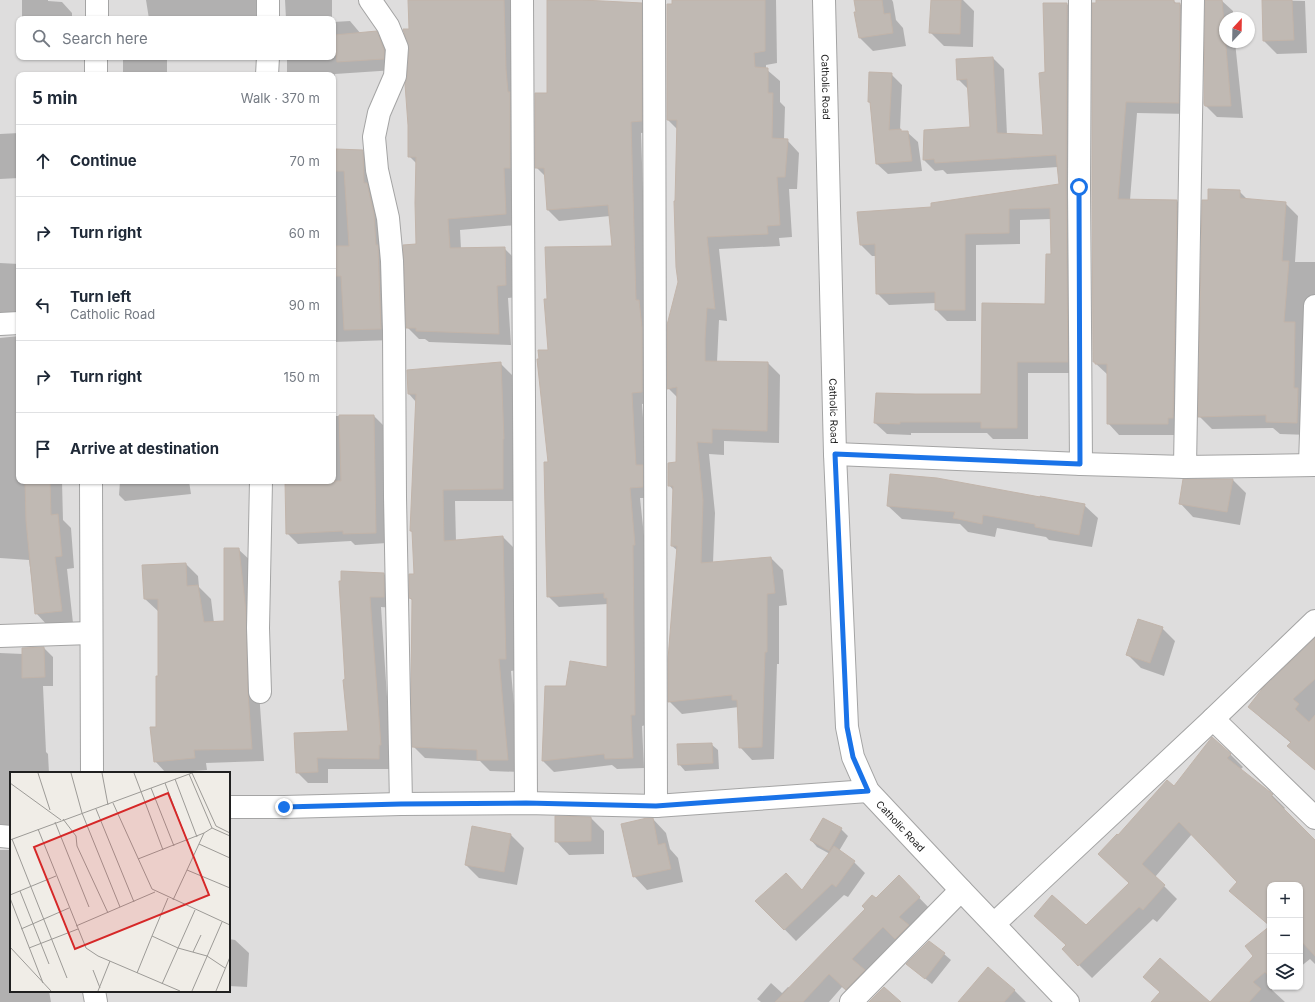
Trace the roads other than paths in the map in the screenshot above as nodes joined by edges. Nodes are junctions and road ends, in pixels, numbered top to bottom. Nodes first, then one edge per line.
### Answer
1 (97, 0) edge
2 (268, 0) edge
3 (370, 0) edge
4 (522, 0) edge
5 (654, 0) edge
6 (824, 0) edge
7 (1080, 0) edge
8 (1193, 0) edge
9 (97, 16) edge
10 (268, 16) edge
11 (96, 60) edge
12 (268, 60) edge
13 (96, 72) edge
14 (267, 72) edge
15 (1315, 306) edge
16 (16, 323) edge
17 (0, 324) edge
18 (835, 454) junction
19 (1080, 464) junction
20 (1313, 465) edge
21 (1185, 467) junction
22 (91, 484) edge
23 (261, 484) edge
24 (1315, 621) edge
25 (91, 633) junction
26 (0, 636) edge
27 (260, 692) dead end
28 (1212, 718) junction
29 (92, 772) edge
30 (868, 791) junction
31 (526, 803) junction
32 (401, 804) junction
33 (656, 806) junction
34 (230, 807) edge
35 (1315, 818) edge
36 (0, 836) edge
37 (10, 837) edge
38 (961, 890) junction
39 (994, 924) junction
40 (94, 992) edge
41 (96, 1002) edge
42 (851, 1002) edge
43 (1068, 1002) edge

1 - 9 street
2 - 10 street
3 - 32 street
4 - 31 street
5 - 33 street
6 - 18 street, Catholic Road
7 - 19 street
8 - 21 street
11 - 13 street
12 - 14 street
15 - 20 street
16 - 17 street
18 - 19 street
18 - 30 street, Catholic Road
19 - 21 street
20 - 21 street
22 - 25 street
23 - 27 street
24 - 28 street
25 - 26 street
25 - 29 street
28 - 35 street
28 - 39 street
30 - 33 street
30 - 38 street, Catholic Road
31 - 32 street
31 - 33 street
32 - 34 street
36 - 37 street
38 - 39 street, Catholic Road
38 - 42 street
39 - 43 street, Catholic Road
40 - 41 street

